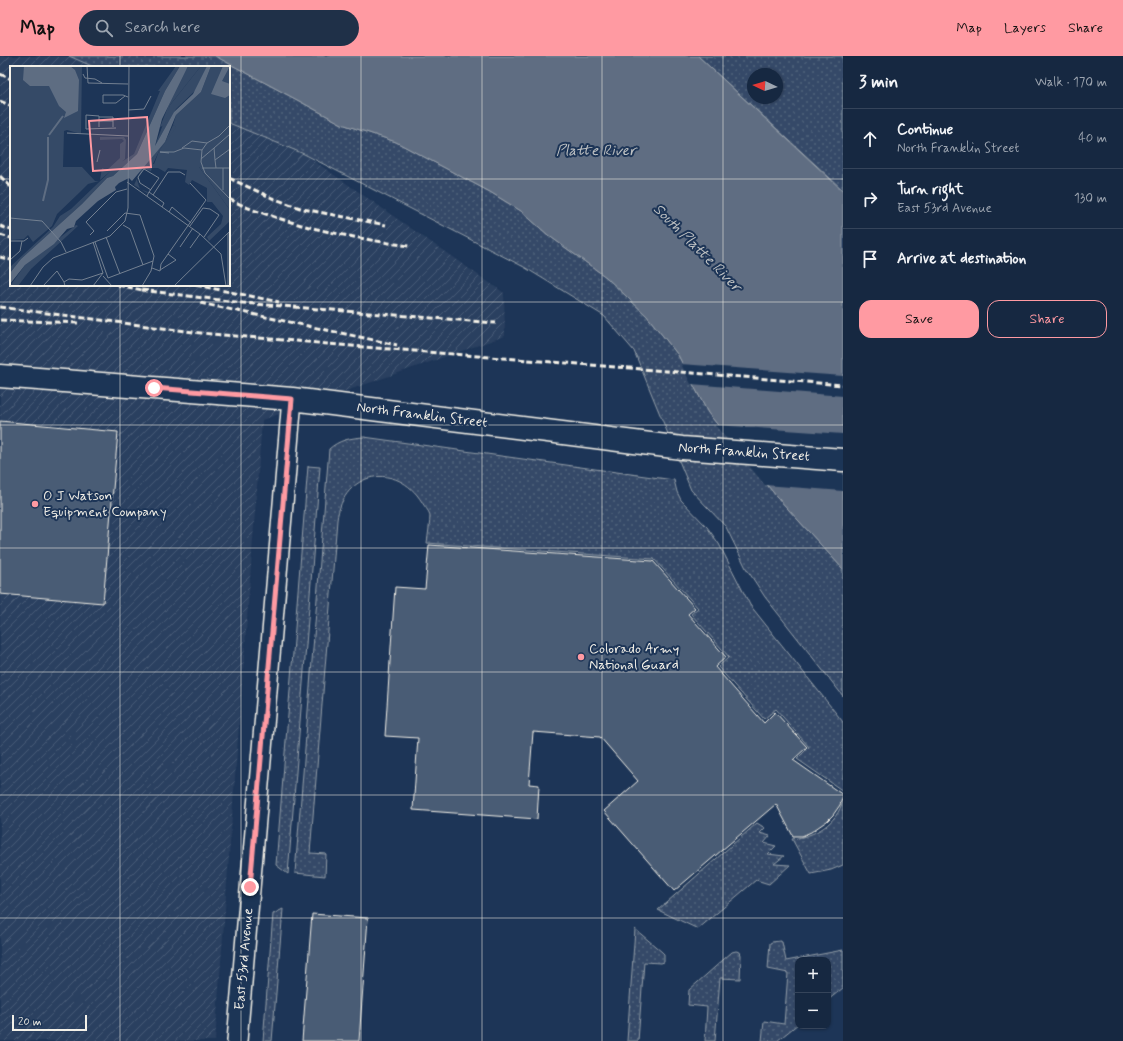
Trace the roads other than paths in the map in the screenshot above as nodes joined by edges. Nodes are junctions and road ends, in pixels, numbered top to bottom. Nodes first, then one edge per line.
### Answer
1 (0, 376) edge
2 (292, 399) junction
3 (843, 460) edge
4 (237, 1041) edge

1 - 2 street, North Franklin Street
2 - 3 street, North Franklin Street
2 - 4 street, East 53rd Avenue

